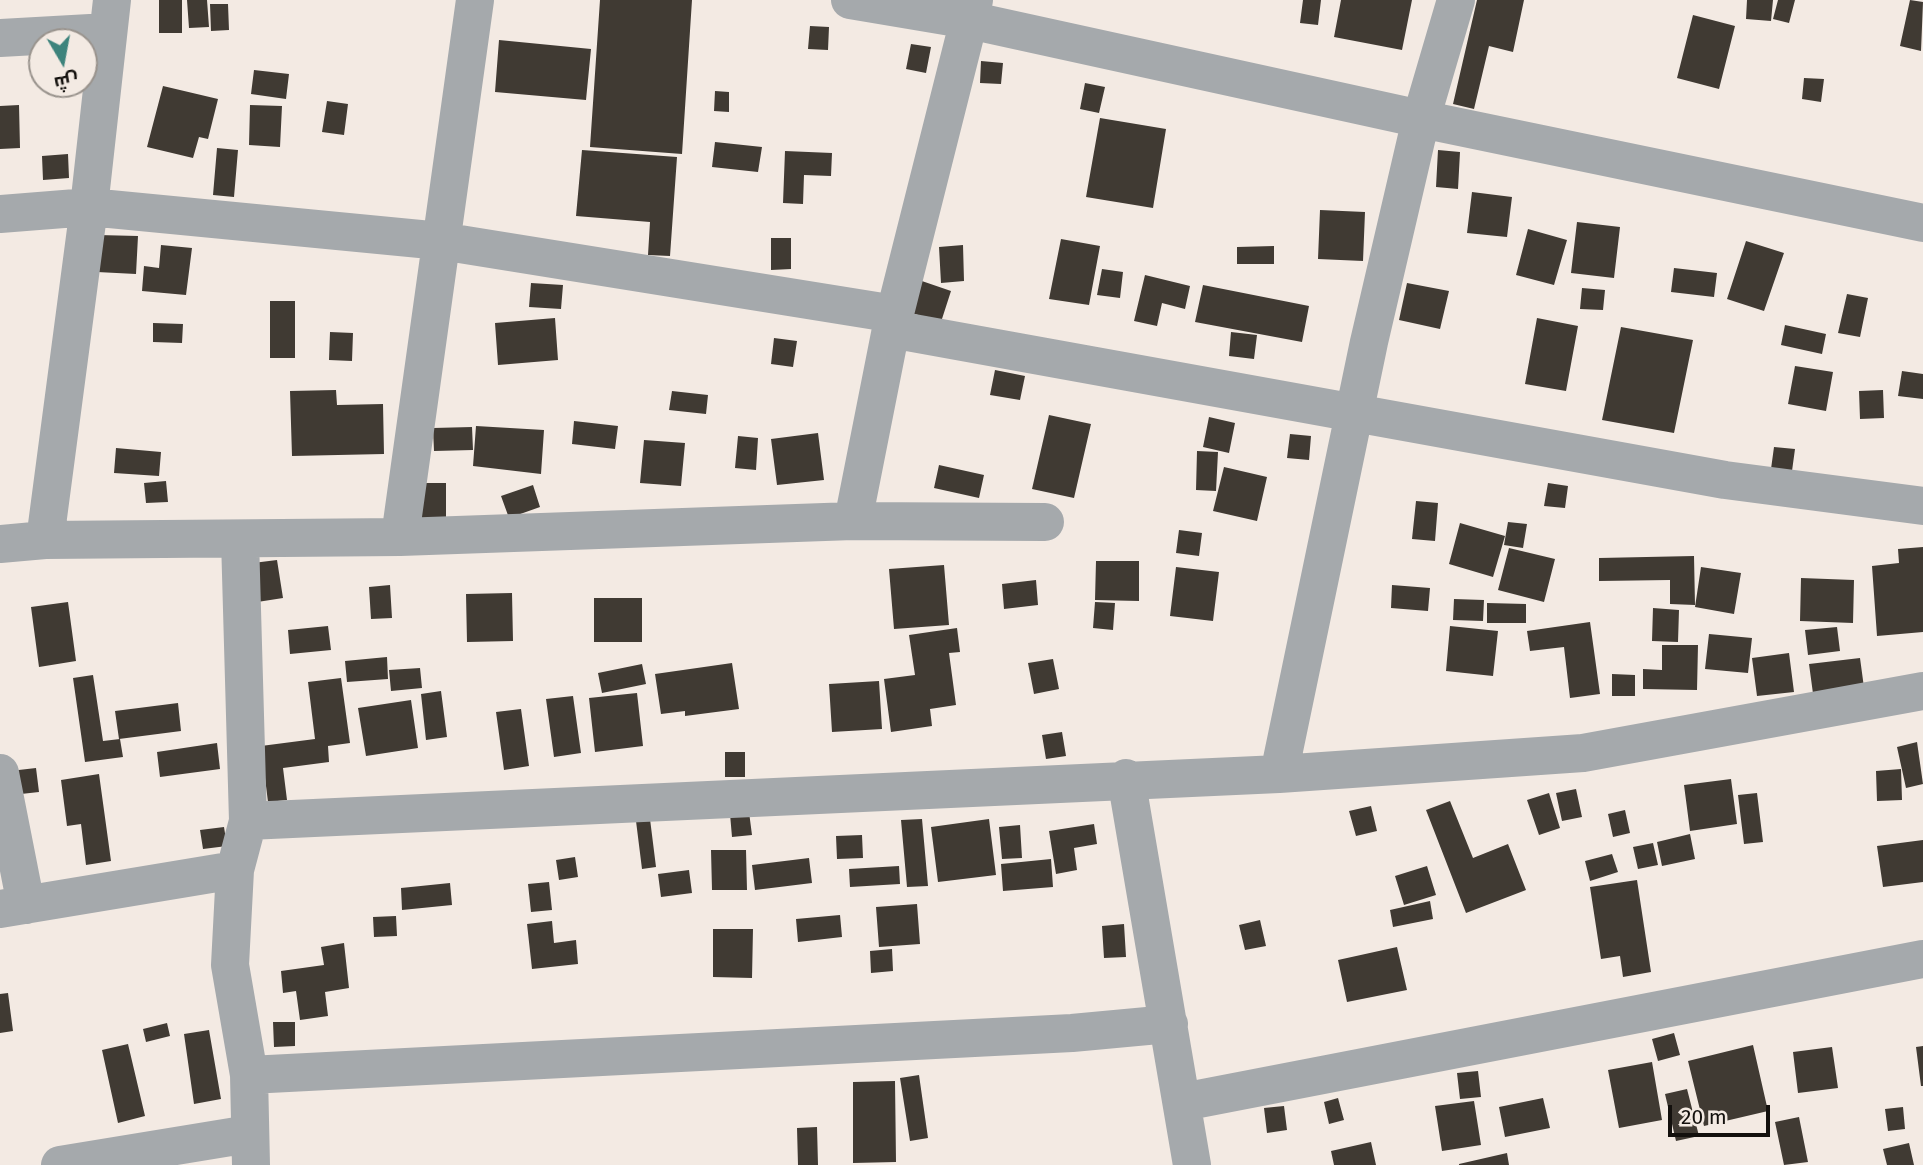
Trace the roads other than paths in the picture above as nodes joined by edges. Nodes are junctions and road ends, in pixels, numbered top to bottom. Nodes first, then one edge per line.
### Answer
1 (475, 0) edge
2 (850, 0) edge
3 (1456, 0) edge
4 (971, 10) edge
5 (110, 16) edge
6 (0, 38) edge
7 (1422, 119) junction
8 (89, 207) junction
9 (0, 214) edge
10 (1923, 223) edge
11 (441, 241) junction
12 (893, 321) junction
13 (1354, 413) junction
14 (1923, 506) edge
15 (853, 521) junction
16 (1045, 522) dead end
17 (400, 537) junction
18 (240, 539) junction
19 (45, 540) junction
20 (0, 544) edge
21 (1923, 691) edge
22 (0, 773) edge
23 (1279, 774) junction
24 (1126, 778) junction
25 (248, 821) junction
26 (235, 870) junction
27 (13, 907) edge
28 (1923, 959) edge
29 (1169, 1024) junction
30 (249, 1074) junction
31 (1183, 1102) junction
32 (250, 1150) edge
33 (60, 1165) edge
34 (1192, 1165) edge

1 - 11 street
2 - 4 street
3 - 7 street
4 - 7 street
4 - 12 street
5 - 6 street
5 - 8 street
7 - 10 street
7 - 13 street
8 - 9 street
8 - 11 street
8 - 19 street
11 - 12 street
11 - 17 street
12 - 13 street
12 - 15 street
13 - 14 street
13 - 23 street
15 - 16 street
15 - 17 street
17 - 18 street
18 - 19 street
18 - 25 street
19 - 20 street
21 - 23 street
22 - 27 street
23 - 24 street
24 - 25 street
24 - 29 street
25 - 26 street
26 - 27 street
26 - 30 street
28 - 31 street
29 - 30 street
29 - 31 street
30 - 32 street
31 - 34 street
32 - 33 street

